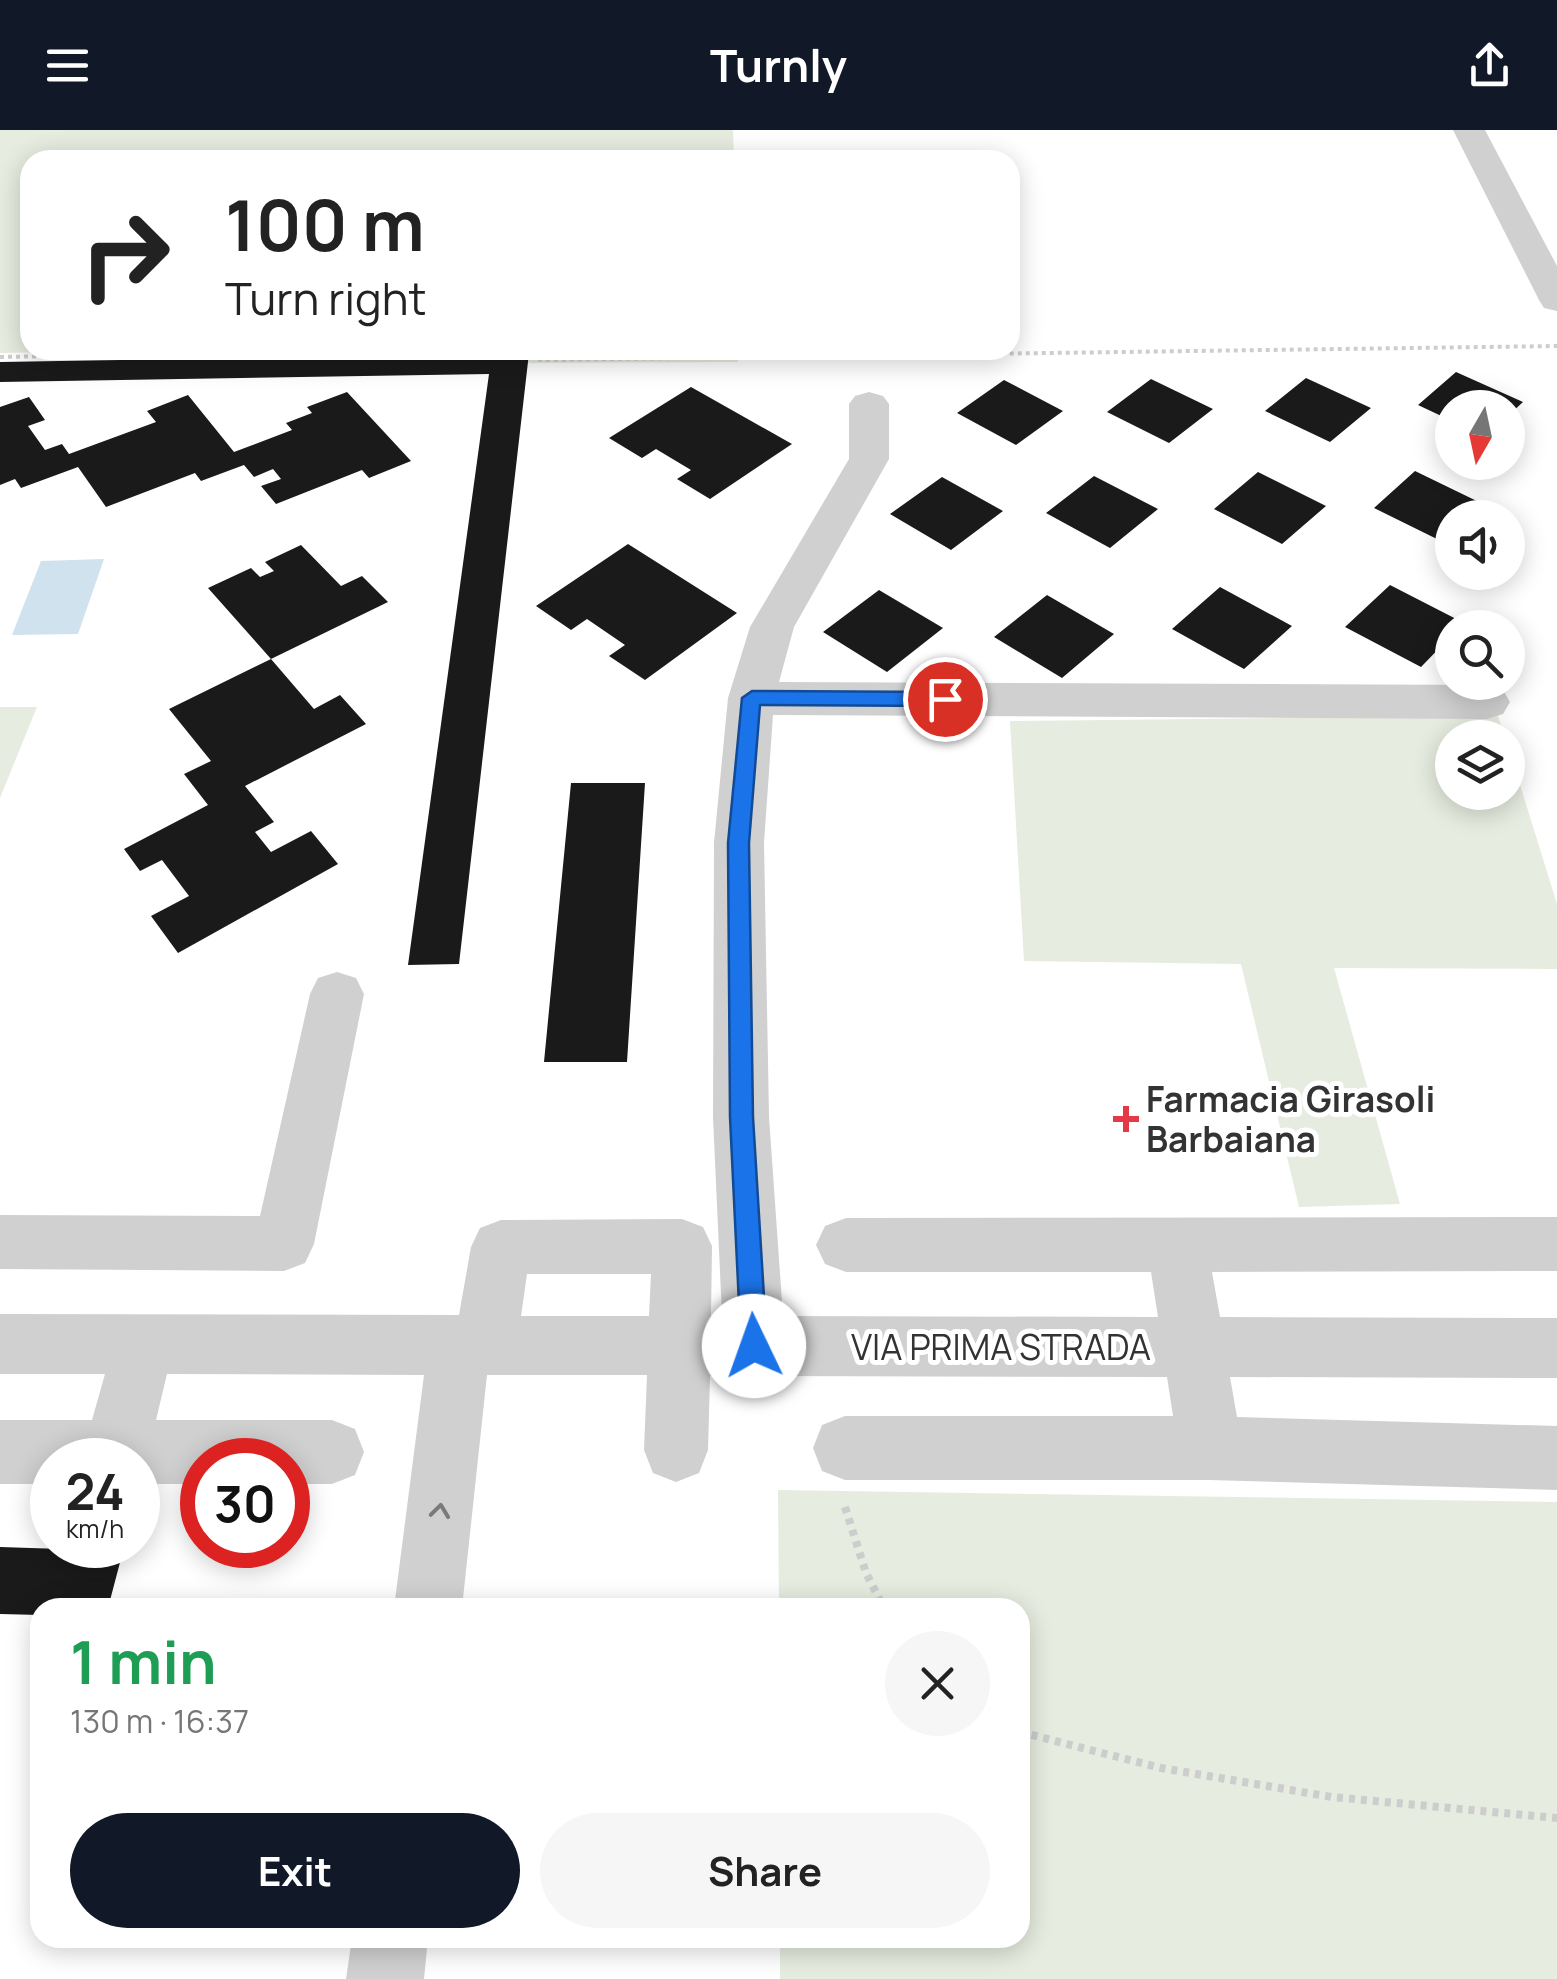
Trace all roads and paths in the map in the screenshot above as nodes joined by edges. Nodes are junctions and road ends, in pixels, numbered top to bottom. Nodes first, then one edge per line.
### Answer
1 (1468, 130) edge
2 (1557, 300) edge
3 (1557, 346) edge
4 (1020, 353) edge
5 (869, 404) dead end
6 (752, 698) junction
7 (1487, 702) dead end
8 (337, 994) dead end
9 (0, 1242) edge
10 (1177, 1244) junction
11 (1557, 1244) edge
12 (846, 1245) dead end
13 (0, 1344) edge
14 (144, 1344) junction
15 (472, 1345) junction
16 (680, 1346) junction
17 (754, 1346) junction
18 (1194, 1348) junction
19 (1557, 1348) edge
20 (119, 1438) edge
21 (1210, 1448) junction
22 (676, 1450) dead end
23 (0, 1452) edge
24 (30, 1452) edge
25 (160, 1452) edge
26 (332, 1452) dead end
27 (1557, 1458) edge
28 (845, 1473) joint
29 (430, 1598) edge
30 (879, 1598) edge
31 (1030, 1735) edge
32 (1557, 1818) edge
33 (389, 1948) edge
34 (385, 1979) edge

1 - 2 street
3 - 4 path
5 - 6 street
6 - 7 street
6 - 17 street
8 - 9 street
10 - 11 street
10 - 12 street
10 - 18 street
13 - 14 street, VIA PRIMA STRADA
14 - 15 street, VIA PRIMA STRADA
14 - 20 street
15 - 16 street, VIA PRIMA STRADA
15 - 16 street
29 -> 15 street
16 - 17 street, VIA PRIMA STRADA
16 - 22 street
17 - 18 street, VIA PRIMA STRADA
18 - 19 street, VIA PRIMA STRADA
18 - 21 street
21 - 27 street
21 - 28 street
23 - 24 street
25 - 26 street
28 - 30 path
31 - 32 path
33 - 34 street

